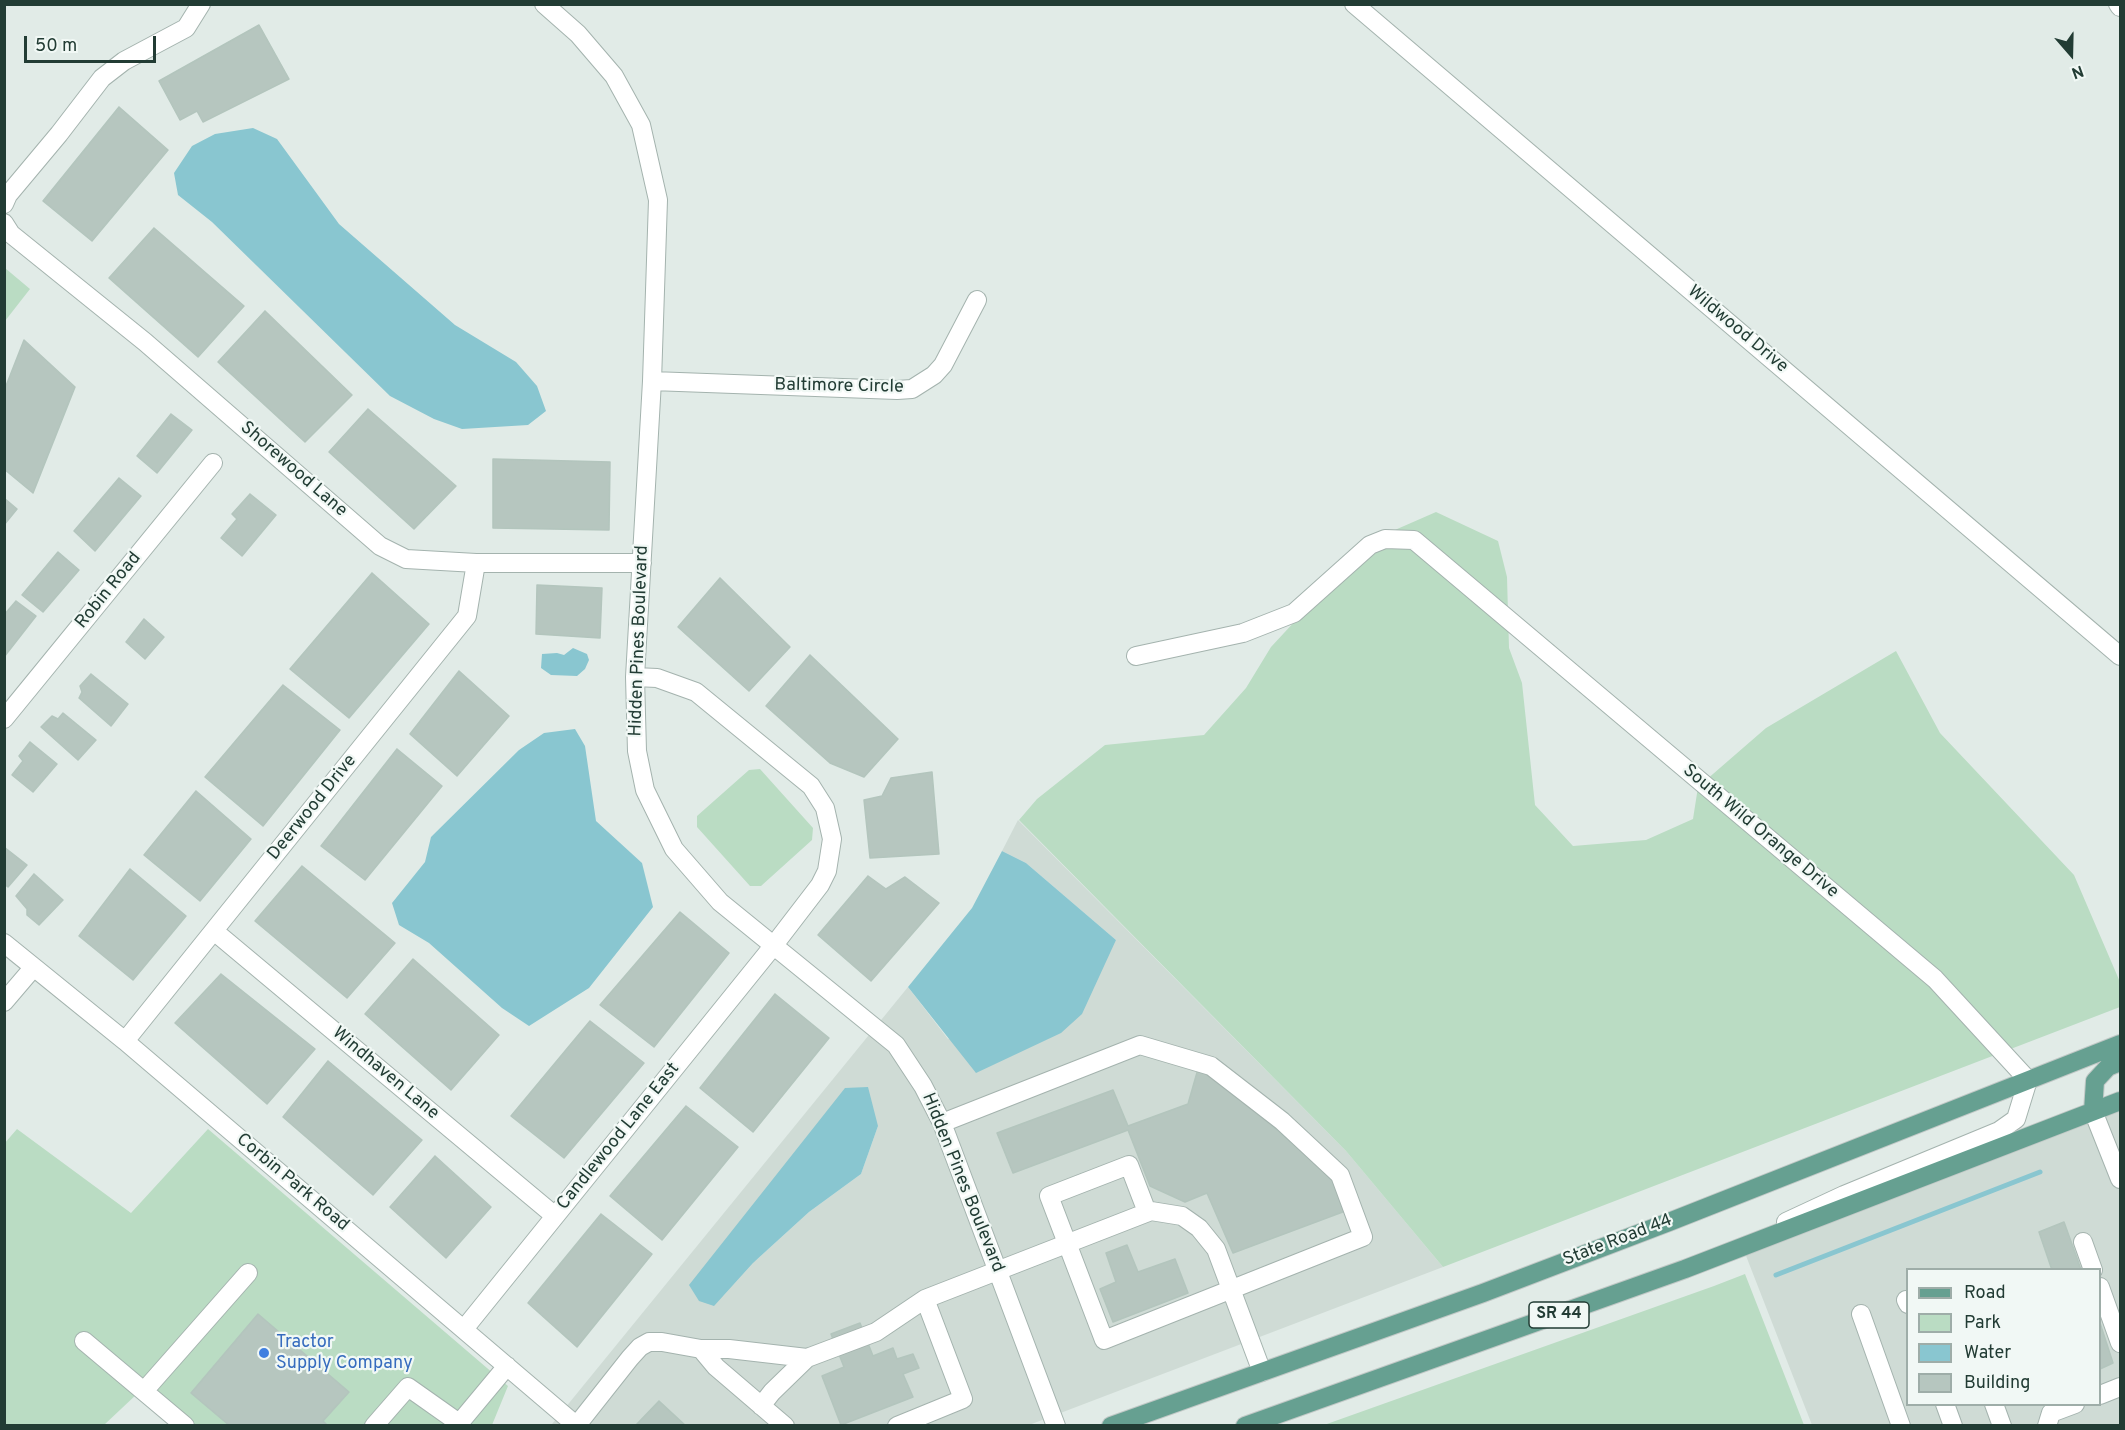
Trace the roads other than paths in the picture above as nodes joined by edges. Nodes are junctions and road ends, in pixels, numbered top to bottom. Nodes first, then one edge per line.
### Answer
1 (201, 4) edge
2 (544, 4) edge
3 (1354, 4) edge
4 (4, 204) edge
5 (4, 223) edge
6 (978, 300) dead end
7 (652, 381) junction
8 (213, 463) dead end
9 (476, 563) junction
10 (642, 563) junction
11 (1136, 656) dead end
12 (2121, 656) edge
13 (635, 677) junction
14 (4, 719) edge
15 (214, 931) junction
16 (4, 944) edge
17 (774, 945) junction
18 (33, 968) junction
19 (4, 1002) edge
20 (125, 1041) junction
21 (2121, 1044) edge
22 (2121, 1062) edge
23 (2028, 1080) junction
24 (2121, 1101) edge
25 (2093, 1112) junction
26 (942, 1123) junction
27 (2121, 1179) edge
28 (1147, 1212) junction
29 (555, 1216) junction
30 (1067, 1242) junction
31 (2083, 1242) dead end
32 (1700, 1263) junction
33 (2093, 1268) edge
34 (997, 1271) junction
35 (248, 1273) dead end
36 (1230, 1289) junction
37 (2101, 1290) edge
38 (925, 1299) junction
39 (1861, 1314) dead end
40 (464, 1329) junction
41 (84, 1341) dead end
42 (2121, 1343) edge
43 (701, 1349) junction
44 (807, 1358) junction
45 (507, 1366) junction
46 (1262, 1372) junction
47 (2121, 1387) edge
48 (144, 1391) junction
49 (2101, 1395) edge
50 (761, 1406) junction
51 (1946, 1406) edge
52 (1995, 1406) edge
53 (2069, 1406) edge
54 (458, 1424) edge
55 (185, 1425) edge
56 (374, 1425) edge
57 (577, 1425) edge
58 (785, 1425) edge
59 (897, 1425) edge
60 (1056, 1425) edge
61 (1111, 1425) edge
62 (1245, 1425) edge
63 (1901, 1425) edge
64 (1953, 1425) edge
65 (2002, 1425) edge
66 (2047, 1425) edge

1 - 4 street
2 - 7 street, Hidden Pines Boulevard
3 - 12 street, Wildwood Drive
5 - 9 street, Shorewood Lane
6 - 7 street, Baltimore Circle
7 - 10 street, Hidden Pines Boulevard
8 - 14 street, Robin Road
9 - 10 street, Shorewood Lane
9 - 15 street, Deerwood Drive
10 - 13 street, Hidden Pines Boulevard
11 - 23 street, South Wild Orange Drive
13 - 17 street, Hidden Pines Boulevard
13 - 17 street, Candlewood Lane East
15 - 20 street, Deerwood Drive
15 - 29 street, Windhaven Lane
16 - 18 street, Corbin Park Road
17 - 26 street, Hidden Pines Boulevard
17 - 29 street, Candlewood Lane East
18 - 19 street
18 - 20 street, Corbin Park Road
20 - 40 street, Corbin Park Road
21 - 23 main road, State Road 44 / SR 44
22 - 25 main road
23 - 32 street
23 - 46 main road, State Road 44 / SR 44
24 - 25 main road, SR 44
25 - 27 street
25 - 32 main road, SR 44
26 - 34 street, Hidden Pines Boulevard
26 - 36 street
28 - 30 street
28 - 30 street
28 - 36 street
29 - 40 street, Candlewood Lane East
30 - 34 street
30 - 36 street
31 - 33 street
32 - 62 main road, SR 44
34 - 38 street
34 - 60 street, Hidden Pines Boulevard
35 - 48 street
36 - 46 street
37 - 42 street
38 - 44 street
38 - 59 street
39 - 63 street
40 - 45 street, Corbin Park Road
41 - 48 street
43 - 44 street
43 - 50 street
43 - 57 street
44 - 50 street
45 - 54 street
45 - 57 street, Corbin Park Road
46 - 61 main road, State Road 44 / SR 44
47 - 49 street
48 - 55 street
50 - 58 street
51 - 64 street
52 - 65 street
53 - 66 street
54 - 56 street

